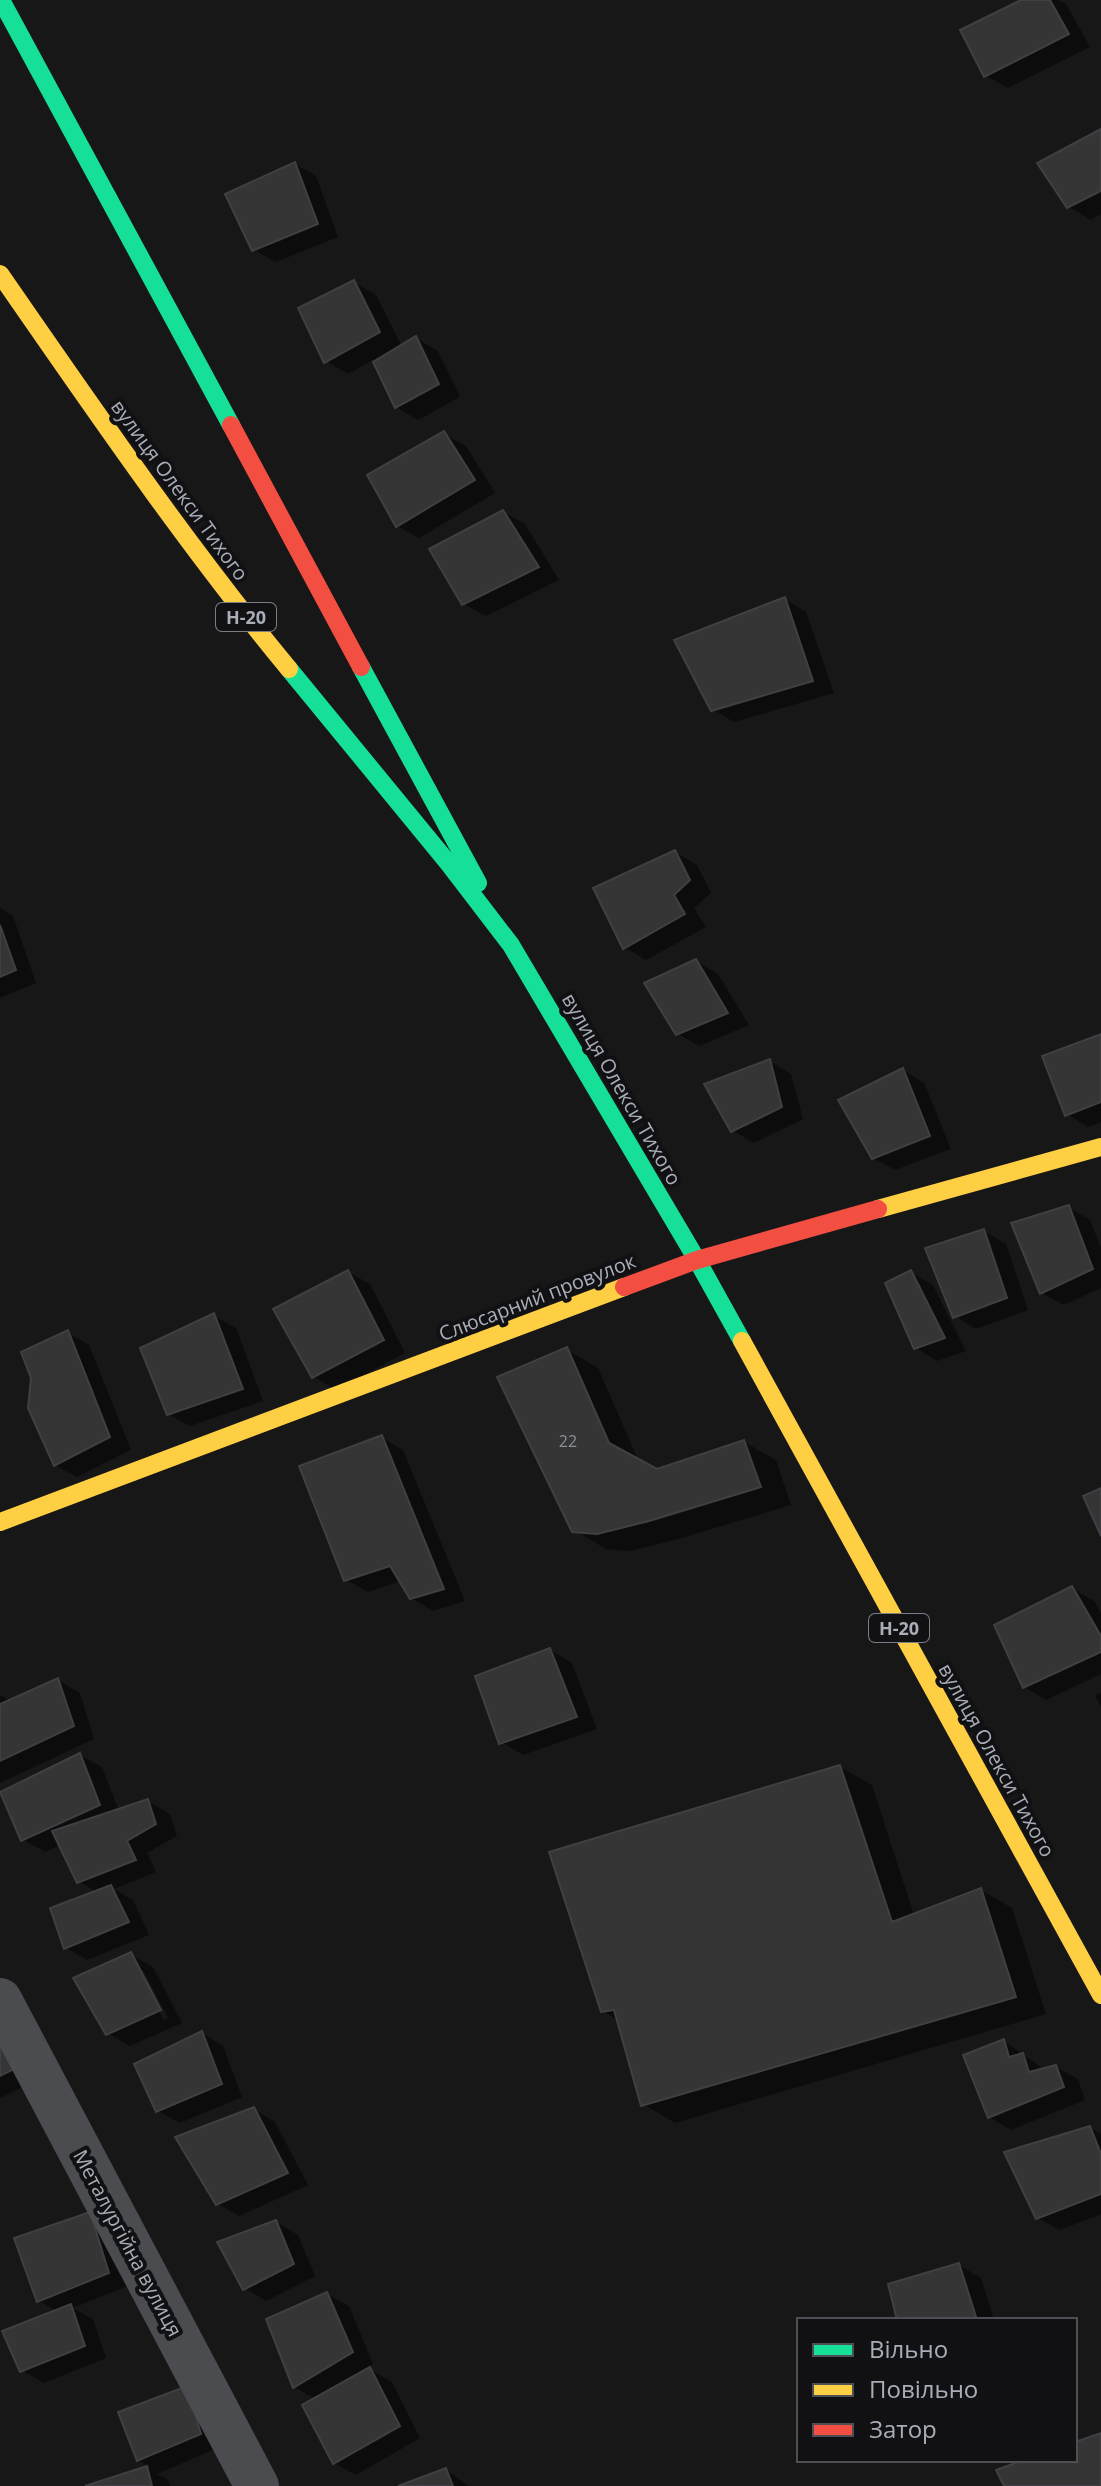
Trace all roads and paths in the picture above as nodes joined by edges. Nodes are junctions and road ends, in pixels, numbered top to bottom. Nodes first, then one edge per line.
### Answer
1 (1, 0) edge
2 (0, 274) edge
3 (511, 945) junction
4 (1101, 1147) edge
5 (697, 1260) junction
6 (0, 1522) edge
7 (1101, 1995) edge
8 (0, 2000) edge
9 (257, 2486) edge

1 - 3 street
2 - 3 street, вулиця Олекси Тихого / Н-20
3 - 5 street, вулиця Олекси Тихого / Н-20
4 - 5 street, Слюсарний провулок
5 - 6 street, Слюсарний провулок
5 - 7 street, вулиця Олекси Тихого / Н-20
8 - 9 street, Металургійна вулиця

